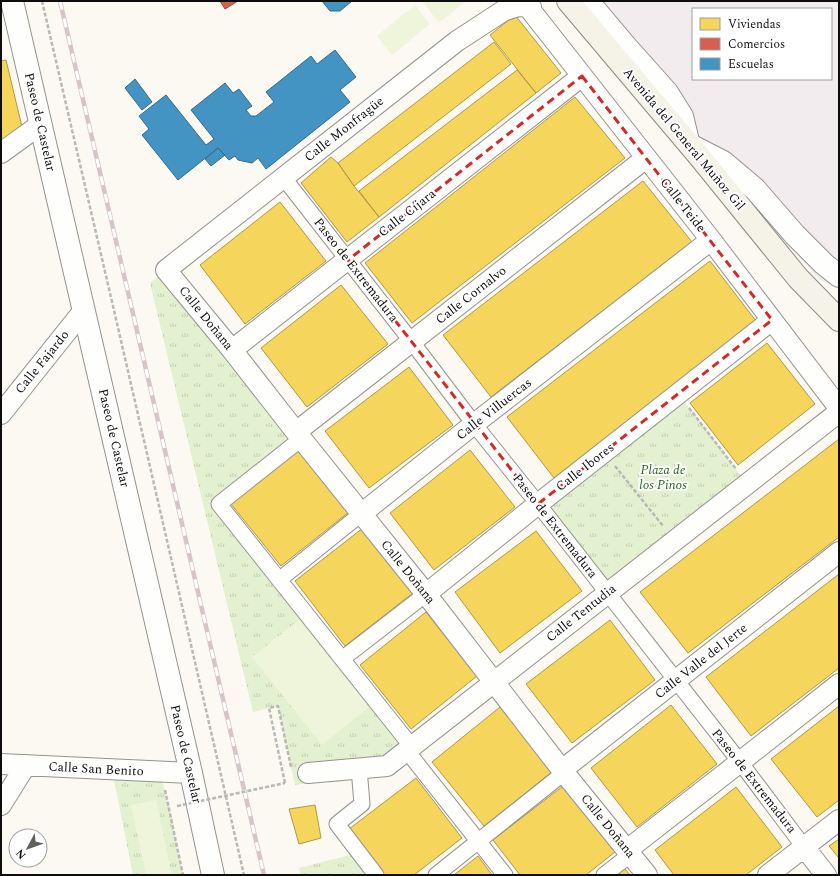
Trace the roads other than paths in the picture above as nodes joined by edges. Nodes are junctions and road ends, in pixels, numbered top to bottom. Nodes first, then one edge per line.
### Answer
1 (12, 1) edge
2 (568, 1) edge
3 (589, 1) edge
4 (530, 4) edge
5 (582, 76) junction
6 (41, 124) junction
7 (690, 145) junction
8 (1, 152) edge
9 (646, 158) junction
10 (283, 177) junction
11 (711, 240) junction
12 (348, 260) junction
13 (166, 270) joint
14 (839, 276) edge
15 (798, 278) junction
16 (839, 304) edge
17 (84, 310) junction
18 (772, 320) junction
19 (839, 320) edge
20 (412, 342) junction
21 (232, 350) junction
22 (839, 408) edge
23 (839, 412) edge
24 (1, 414) edge
25 (474, 424) junction
26 (299, 436) junction
27 (538, 504) junction
28 (361, 514) junction
29 (839, 552) edge
30 (279, 580) junction
31 (608, 593) junction
32 (426, 594) junction
33 (342, 659) junction
34 (676, 681) junction
35 (494, 682) junction
36 (839, 684) edge
37 (409, 749) junction
38 (740, 762) junction
39 (1, 764) edge
40 (26, 765) junction
41 (359, 768) junction
42 (300, 771) road end
43 (564, 771) junction
44 (191, 773) junction
45 (1, 805) edge
46 (839, 820) edge
47 (478, 841) junction
48 (804, 847) junction
49 (629, 852) junction
50 (214, 875) edge
51 (376, 875) edge
52 (436, 875) edge
53 (505, 875) edge
54 (604, 875) edge
55 (647, 875) edge
56 (768, 875) edge
57 (826, 875) edge

1 - 6 street, Paseo de Castelar
2 - 7 main road, Avenida del General Muñoz Gil
3 - 7 street
4 - 5 street, Calle Teide
4 - 10 street, Calle Monfragüe
5 - 9 street, Calle Teide
5 - 12 street, Calle Cíjara
6 - 8 street
6 - 17 street, Paseo de Castelar
7 - 14 street
7 - 15 main road, Avenida del General Muñoz Gil
9 - 11 street, Calle Teide
9 - 20 street, Calle Cornalvo
10 - 12 street, Paseo de Extremadura
10 - 13 street, Calle Monfragüe
11 - 18 street, Calle Teide
11 - 25 street, Calle Villuercas
12 - 20 street, Paseo de Extremadura
12 - 21 street, Calle Cíjara
13 - 21 street, Calle Doñana
15 - 16 main road
15 - 19 main road
17 - 24 street, Calle Fajardo
17 - 44 street, Paseo de Castelar
18 - 22 street, Calle Teide
18 - 27 street, Calle Ibores
20 - 25 street, Paseo de Extremadura
20 - 26 street, Calle Cornalvo
21 - 26 street, Calle Doñana
23 - 31 street, Calle Tentudia
25 - 27 street, Paseo de Extremadura
25 - 28 street, Calle Villuercas
26 - 28 street, Calle Doñana
26 - 30 street
27 - 31 street, Paseo de Extremadura
27 - 32 street, Calle Ibores
28 - 30 street, Calle Villuercas
28 - 32 street, Calle Doñana
29 - 34 street, Calle Valle del Jerte
30 - 33 street
31 - 34 street, Paseo de Extremadura
31 - 35 street, Calle Tentudia
32 - 33 street, Calle Ibores
32 - 35 street, Calle Doñana
33 - 37 street
34 - 38 street, Paseo de Extremadura
34 - 43 street, Calle Valle del Jerte
35 - 37 street, Calle Tentudia
35 - 43 street, Calle Doñana
36 - 38 street
37 - 41 street, Calle Tentudia
37 - 47 street
38 - 48 street, Paseo de Extremadura
38 - 49 street
39 - 40 street, Calle San Benito
40 - 44 street, Calle San Benito
40 - 45 street
41 - 42 street, Calle Tentudia
41 - 51 street
43 - 47 street
43 - 49 street, Calle Doñana
44 - 50 street, Paseo de Castelar
46 - 48 street
47 - 52 street
47 - 53 street
48 - 56 street
48 - 57 street, Paseo de Extremadura
49 - 54 street
49 - 55 street, Calle Doñana

